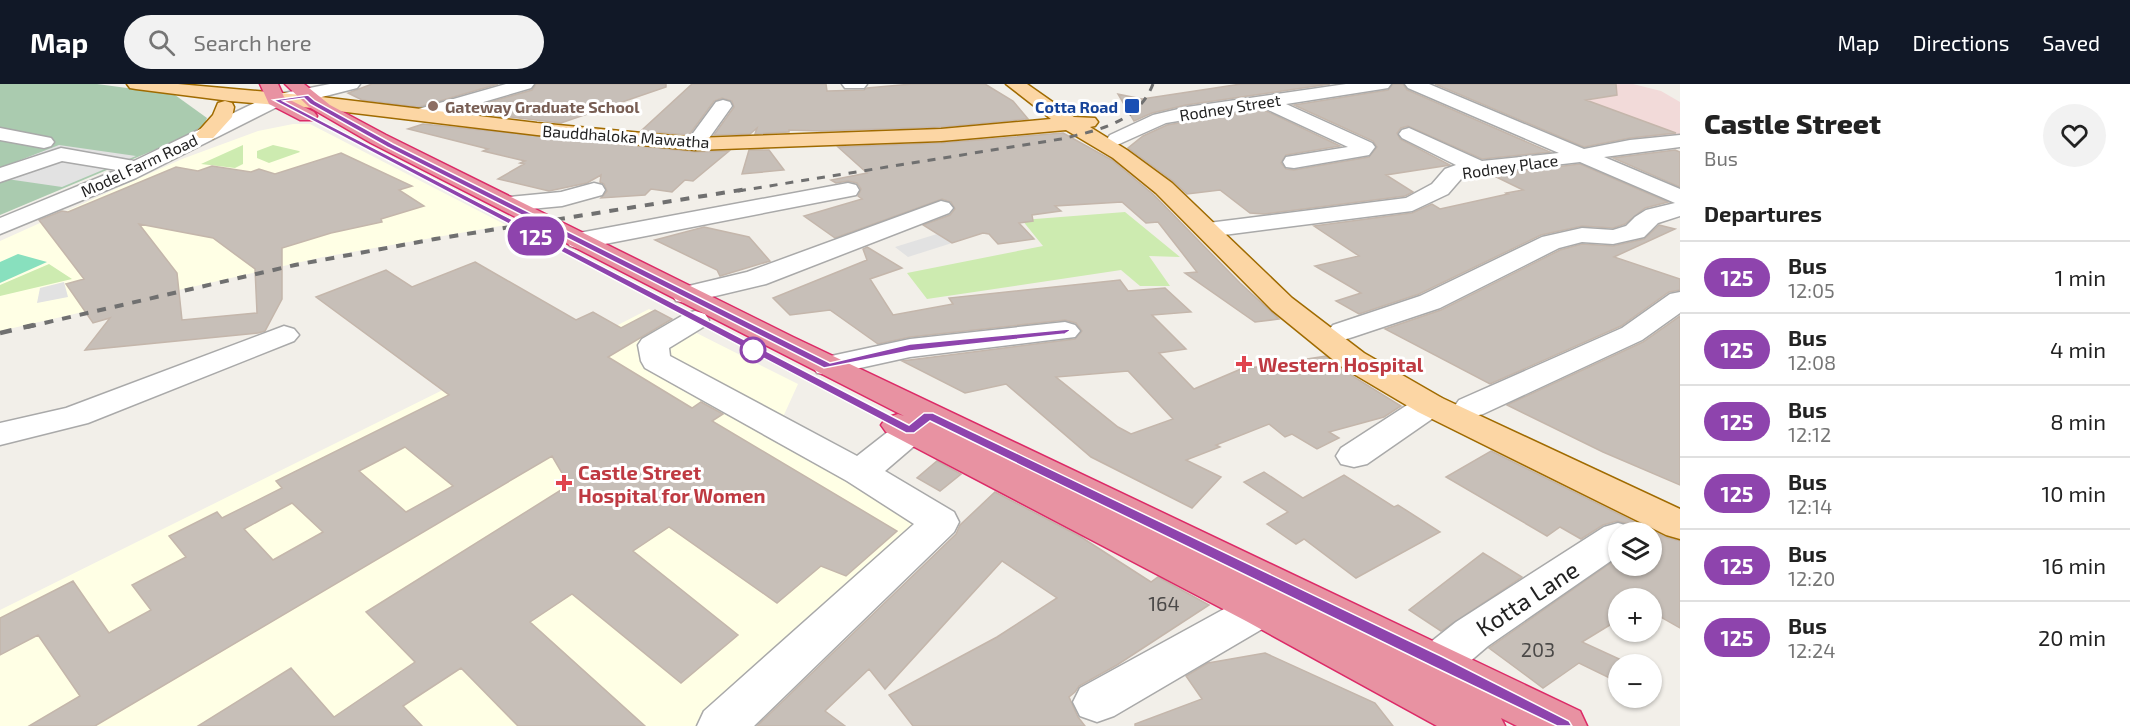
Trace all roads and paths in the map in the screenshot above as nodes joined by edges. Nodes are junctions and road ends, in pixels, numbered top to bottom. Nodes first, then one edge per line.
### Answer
1 (136, 84) edge
2 (351, 84) edge
3 (525, 84) edge
4 (851, 84) edge
5 (858, 84) edge
6 (1015, 84) edge
7 (1031, 84) edge
8 (1382, 84) edge
9 (1414, 84) edge
10 (165, 88) junction
11 (273, 92) edge
12 (304, 94) edge
13 (1266, 102) junction
14 (723, 106) dead end
15 (225, 107) junction
16 (378, 109) junction
17 (248, 112) junction
18 (423, 114) junction
19 (332, 121) junction
20 (1079, 123) junction
21 (0, 134) edge
22 (206, 134) junction
23 (1409, 134) dead end
24 (1117, 139) junction
25 (1680, 141) edge
26 (44, 142) dead end
27 (694, 144) junction
28 (1579, 155) junction
29 (1294, 162) dead end
30 (1479, 168) junction
31 (10, 171) edge
32 (128, 173) junction
33 (0, 180) edge
34 (79, 186) junction
35 (594, 190) dead end
36 (848, 190) dead end
37 (1676, 195) edge
38 (509, 204) junction
39 (942, 208) dead end
40 (0, 227) edge
41 (1220, 229) junction
42 (579, 241) junction
43 (1680, 300) edge
44 (691, 307) junction
45 (1065, 331) dead end
46 (1343, 331) junction
47 (284, 335) dead end
48 (828, 366) junction
49 (1430, 405) junction
50 (1471, 407) junction
51 (919, 423) junction
52 (0, 434) edge
53 (1353, 456) dead end
54 (860, 473) junction
55 (1660, 519) edge
56 (1608, 544) edge
57 (1260, 609) junction
58 (1438, 662) junction
59 (1097, 702) dead end
60 (721, 726) edge
61 (1481, 726) edge
62 (1563, 726) edge

1 - 10 main road, Bauddhaloka Mawatha
2 - 12 street
3 - 18 street
4 - 5 street
6 - 20 main road
7 - 20 main road
8 - 13 street, Rodney Street
9 - 28 street
10 - 11 main road, Bauddhaloka Mawatha
10 - 15 main road, Bauddhaloka Mawatha
11 - 12 main road, Bauddhaloka Mawatha
11 - 17 street, Model Farm Road
11 - 19 highway
12 - 16 main road, Bauddhaloka Mawatha
12 - 19 highway
13 - 24 street, Rodney Street
13 - 29 street
14 - 27 street
15 - 17 main road, Bauddhaloka Mawatha
15 - 22 main road
16 - 18 main road, Bauddhaloka Mawatha
16 - 19 highway
17 - 19 main road, Bauddhaloka Mawatha
17 - 22 street, Model Farm Road
18 - 27 main road, Bauddhaloka Mawatha
19 - 38 highway
19 - 44 highway
20 - 24 main road
20 - 27 main road, Bauddhaloka Mawatha
20 - 41 main road
21 - 26 street
22 - 32 street, Model Farm Road
23 - 30 street
24 - 41 main road
25 - 28 street, Rodney Place
28 - 30 street, Rodney Place
28 - 37 street
30 - 41 street, Rodney Place
31 - 32 street
31 - 34 street
32 - 34 street, Model Farm Road
33 - 34 street
34 - 40 street, Model Farm Road
35 - 38 street
36 - 42 street
37 - 46 street
38 - 42 highway
39 - 44 street
41 - 46 main road
41 - 49 main road
42 - 44 highway
43 - 50 street
44 - 48 highway
44 - 51 highway
44 - 54 street
45 - 48 street
46 - 50 main road
47 - 52 street
48 - 51 highway
49 - 53 street
49 - 55 main road
50 - 55 main road
51 - 54 street
51 - 57 highway
51 - 58 highway
54 - 60 street
56 - 58 street, Kotta Lane
57 - 59 street
57 - 61 highway
58 - 62 highway

